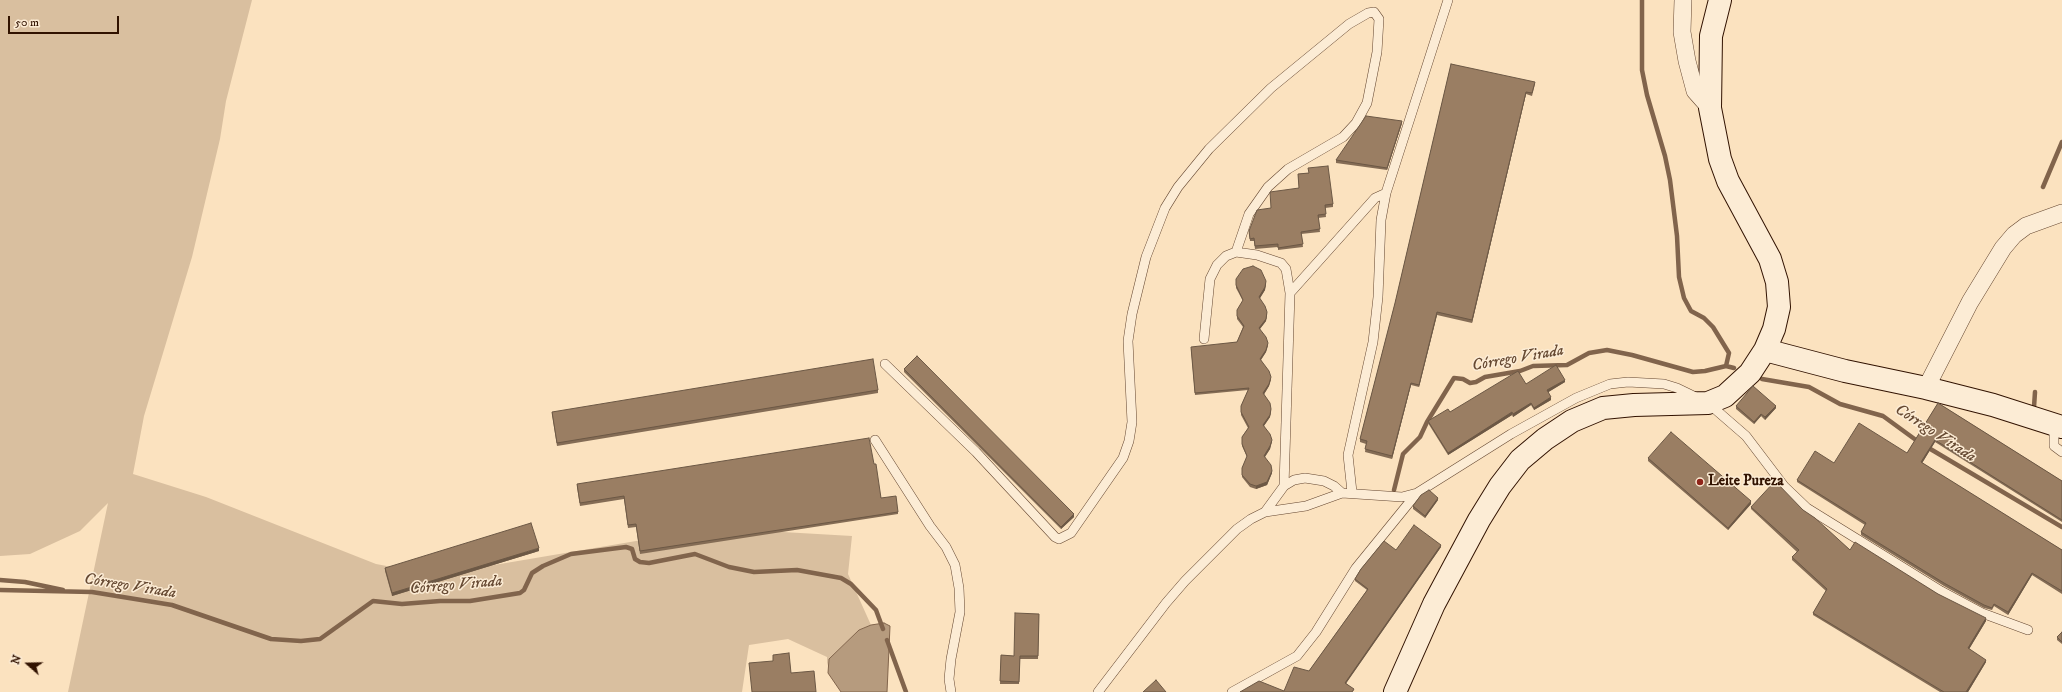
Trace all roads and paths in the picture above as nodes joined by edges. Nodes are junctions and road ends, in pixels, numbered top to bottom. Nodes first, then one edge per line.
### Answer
1 (1448, 0) edge
2 (1683, 0) edge
3 (1720, 0) edge
4 (1710, 108) junction
5 (1386, 193) junction
6 (2062, 213) edge
7 (1236, 252) junction
8 (1290, 293) junction
9 (1204, 339) dead end
10 (1765, 350) junction
11 (885, 364) dead end
12 (1926, 388) junction
13 (1708, 403) junction
14 (2058, 426) edge
15 (875, 440) dead end
16 (2062, 452) edge
17 (1284, 486) junction
18 (1352, 492) junction
19 (1342, 493) junction
20 (1417, 493) junction
21 (1265, 512) junction
22 (2028, 630) dead end
23 (951, 692) edge
24 (1098, 692) edge
25 (1232, 692) edge
26 (1395, 692) edge

1 - 5 lane
2 - 4 street
3 - 4 street
4 - 10 street
5 - 8 lane
5 - 18 lane
6 - 12 street
7 - 8 lane
7 - 9 lane
7 - 11 lane
8 - 17 lane
10 - 12 street
10 - 13 street
12 - 14 street
13 - 20 lane
13 - 22 lane
13 - 26 street
14 - 16 lane
15 - 23 lane
17 - 19 lane
17 - 21 lane
18 - 19 lane
18 - 20 lane
19 - 21 lane
20 - 25 lane
21 - 24 lane

